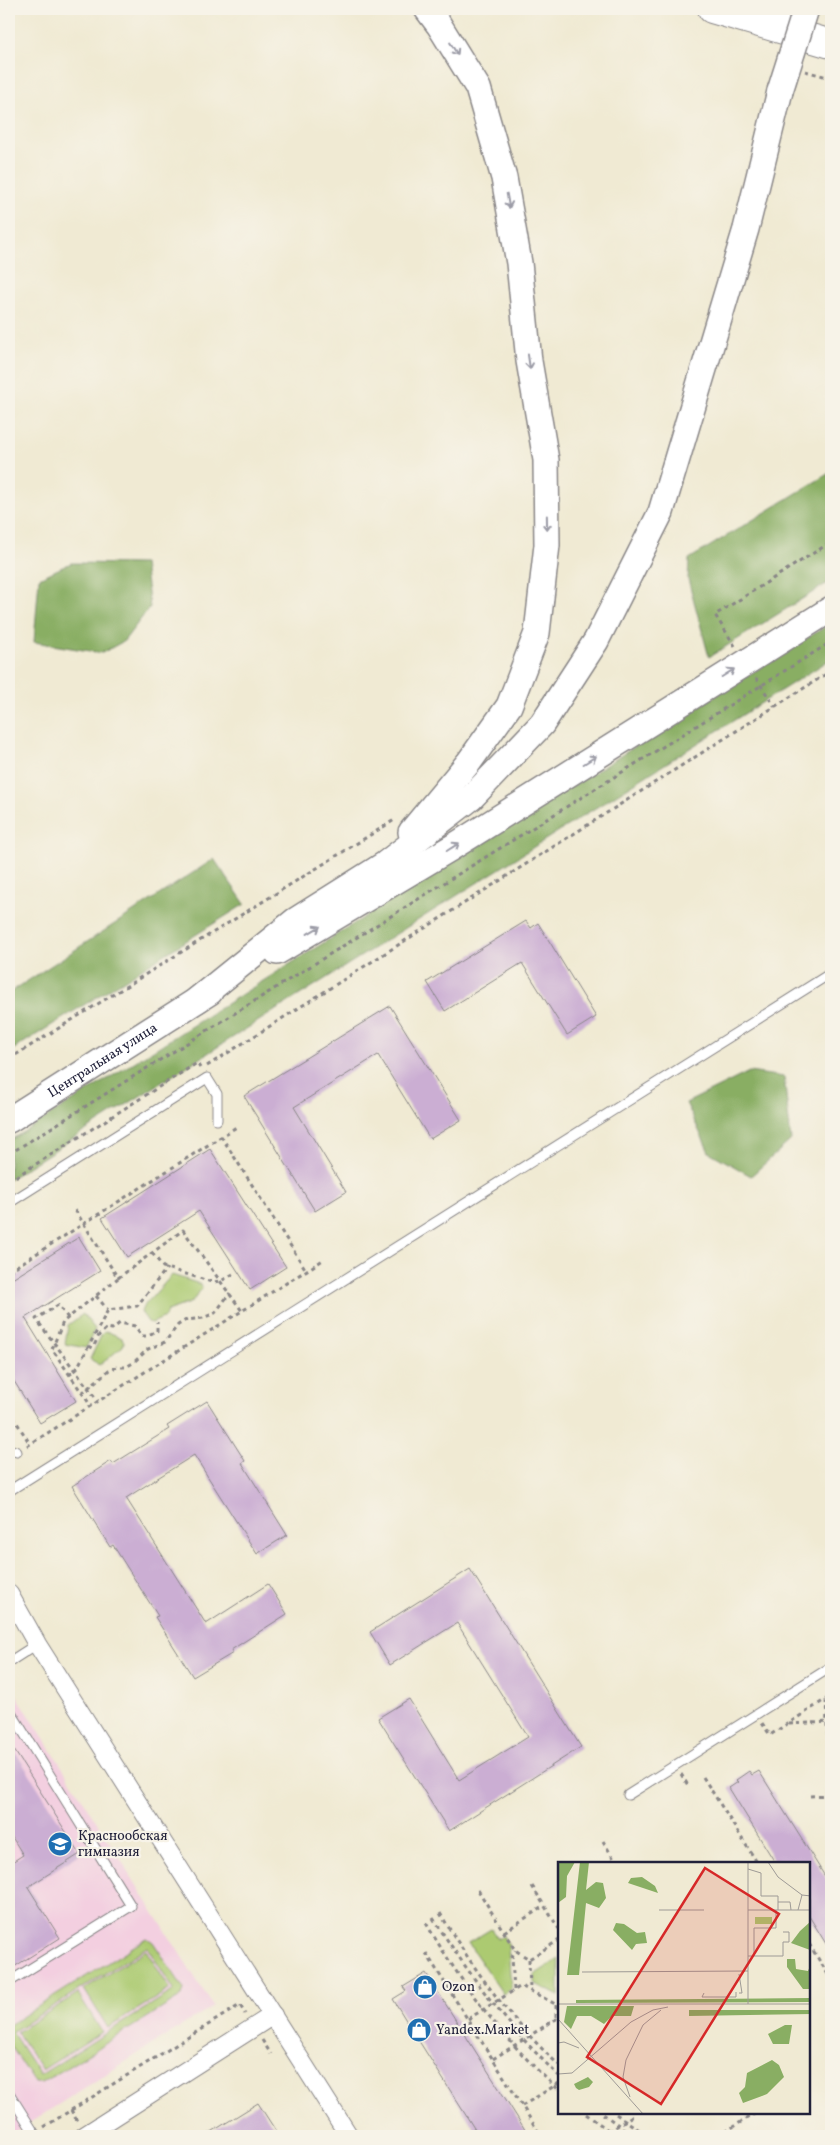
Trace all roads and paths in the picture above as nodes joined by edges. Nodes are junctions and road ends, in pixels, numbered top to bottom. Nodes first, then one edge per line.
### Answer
1 (427, 9) edge
2 (712, 9) edge
3 (806, 9) edge
4 (831, 44) edge
5 (788, 66) junction
6 (831, 78) edge
7 (831, 542) edge
8 (831, 608) edge
9 (715, 615) dead end
10 (831, 642) edge
11 (831, 671) edge
12 (398, 817) dead end
13 (385, 864) junction
14 (831, 973) edge
15 (197, 1000) junction
16 (9, 1059) edge
17 (192, 1066) junction
18 (201, 1081) junction
19 (9, 1120) edge
20 (217, 1125) joint
21 (238, 1126) dead end
22 (222, 1137) junction
23 (9, 1154) edge
24 (9, 1181) edge
25 (9, 1203) edge
26 (75, 1210) dead end
27 (84, 1224) junction
28 (152, 1253) junction
29 (323, 1260) dead end
30 (167, 1268) junction
31 (306, 1270) junction
32 (9, 1271) edge
33 (235, 1273) dead end
34 (118, 1278) junction
35 (221, 1282) junction
36 (230, 1293) junction
37 (96, 1296) junction
38 (108, 1310) junction
39 (242, 1310) junction
40 (68, 1318) junction
41 (156, 1322) dead end
42 (54, 1343) junction
43 (89, 1346) junction
44 (76, 1370) junction
45 (70, 1375) junction
46 (89, 1388) junction
47 (82, 1394) junction
48 (98, 1401) junction
49 (91, 1406) junction
50 (9, 1410) edge
51 (30, 1444) junction
52 (13, 1450) edge
53 (9, 1491) edge
54 (9, 1594) edge
55 (37, 1644) junction
56 (9, 1662) edge
57 (831, 1667) edge
58 (831, 1696) edge
59 (826, 1699) junction
60 (9, 1709) edge
61 (829, 1722) edge
62 (787, 1724) junction
63 (770, 1735) dead end
64 (703, 1777) dead end
65 (628, 1795) dead end
66 (810, 1796) dead end
67 (831, 1796) edge
68 (603, 1841) dead end
69 (616, 1862) edge
70 (757, 1862) edge
71 (532, 1886) dead end
72 (478, 1890) dead end
73 (544, 1906) junction
74 (440, 1914) dead end
75 (433, 1918) dead end
76 (426, 1923) dead end
77 (558, 1927) edge
78 (504, 1932) junction
79 (558, 1941) edge
80 (810, 1946) edge
81 (515, 1950) junction
82 (426, 1953) dead end
83 (528, 1958) junction
84 (831, 1979) edge
85 (9, 1982) edge
86 (514, 1990) junction
87 (530, 1991) junction
88 (499, 2000) junction
89 (492, 2004) junction
90 (557, 2005) edge
91 (484, 2010) junction
92 (273, 2015) junction
93 (468, 2019) junction
94 (557, 2020) edge
95 (254, 2027) junction
96 (529, 2036) junction
97 (523, 2040) junction
98 (514, 2046) junction
99 (271, 2054) dead end
100 (493, 2059) junction
101 (558, 2065) edge
102 (558, 2075) edge
103 (558, 2084) edge
104 (554, 2086) junction
105 (558, 2089) edge
106 (9, 2093) edge
107 (522, 2106) junction
108 (587, 2115) edge
109 (604, 2115) edge
110 (617, 2115) edge
111 (634, 2115) edge
112 (752, 2115) edge
113 (625, 2121) junction
114 (617, 2126) junction
115 (609, 2132) junction
116 (35, 2135) edge
117 (84, 2136) edge
118 (349, 2136) edge
119 (541, 2136) edge
120 (602, 2136) edge
121 (616, 2136) edge
122 (634, 2136) edge
123 (648, 2136) edge
124 (720, 2136) edge

1 -> 13 main road
2 - 4 highway
3 - 5 main road, bridge
5 - 6 path
5 - 13 main road, bridge
7 - 9 path
15 -> 8 main road
10 - 23 path
11 - 17 path
12 - 16 path
13 - 15 main road
14 - 53 lane
15 - 19 main road, Центральная улица
17 - 18 path
17 - 24 path
18 - 20 lane
18 - 25 lane
20 - 22 path
21 - 22 path
22 - 27 path
22 - 31 path
26 - 27 path
27 - 32 path
27 - 34 path
28 - 30 path
28 - 34 path
28 - 35 path
29 - 31 path
30 - 35 path
30 - 38 path
31 - 39 path
33 - 35 path
34 - 37 path
35 - 36 path
36 - 39 path
36 - 46 path
37 - 38 path
37 - 40 path
38 - 43 path
39 - 48 path
40 - 42 path
40 - 42 path
41 - 43 path
42 - 44 path
42 - 45 path
43 - 44 path
44 - 45 path
44 - 46 path
45 - 47 path
46 - 47 path
46 - 48 path
47 - 49 path
48 - 49 path
49 - 51 path
50 - 51 path
51 - 52 path
54 - 55 street
55 - 56 lane
55 - 92 street
57 - 65 lane
58 - 59 path
59 - 61 path
59 - 62 path
60 - 85 lane
61 - 62 path
61 - 67 path
62 - 63 path
64 - 70 path
66 - 67 path
68 - 69 path
71 - 73 path
72 - 78 path
73 - 77 path
73 - 78 path
74 - 88 path
75 - 89 path
76 - 91 path
78 - 81 path
79 - 83 path
80 - 84 path
81 - 83 path
81 - 86 path
82 - 93 path
83 - 87 path
86 - 87 path
86 - 88 path
87 - 90 path
88 - 89 path
88 - 96 path
89 - 91 path
89 - 97 path
90 - 94 path
91 - 93 path
91 - 98 path
92 - 95 street
92 - 118 street
93 - 100 path
94 - 96 path
95 - 99 path
95 - 116 path
95 - 117 street
96 - 97 path
96 - 101 path
97 - 98 path
97 - 102 path
98 - 100 path
98 - 104 path
100 - 107 path
103 - 104 path
104 - 105 path
104 - 107 path
106 - 116 lane
107 - 119 path
108 - 115 path
109 - 114 path
110 - 113 path
111 - 113 path
112 - 124 path
113 - 114 path
113 - 123 path
114 - 115 path
114 - 122 path
115 - 120 path
115 - 121 path

